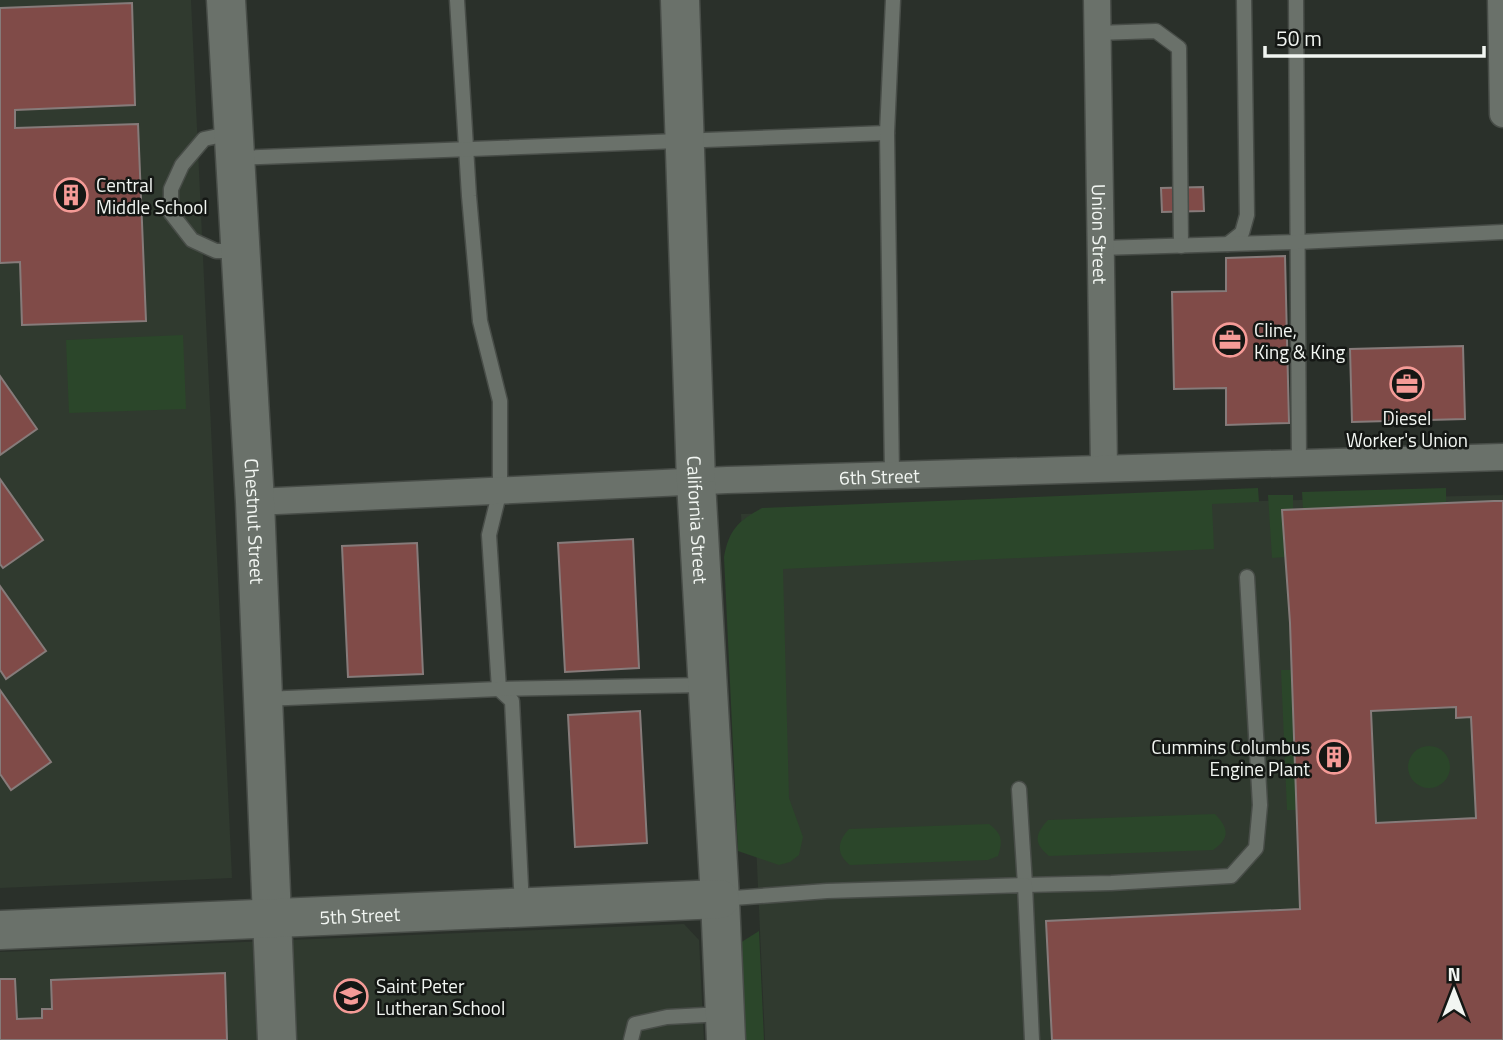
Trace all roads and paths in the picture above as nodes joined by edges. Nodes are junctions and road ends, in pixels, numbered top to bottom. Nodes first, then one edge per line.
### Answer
1 (226, 0) edge
2 (457, 0) edge
3 (680, 0) edge
4 (893, 0) edge
5 (1097, 0) edge
6 (1244, 0) edge
7 (1296, 0) edge
8 (1501, 0) edge
9 (1097, 33) junction
10 (1503, 114) edge
11 (887, 133) junction
12 (684, 142) junction
13 (234, 145) junction
14 (466, 147) junction
15 (1503, 232) edge
16 (1298, 242) junction
17 (1228, 244) junction
18 (1181, 246) junction
19 (1100, 248) junction
20 (240, 251) junction
21 (1503, 457) edge
22 (1299, 463) junction
23 (1104, 468) junction
24 (892, 475) junction
25 (696, 482) junction
26 (500, 490) junction
27 (255, 502) junction
28 (1247, 577) dead end
29 (708, 685) junction
30 (499, 689) junction
31 (262, 699) junction
32 (1019, 789) dead end
33 (1025, 885) junction
34 (720, 899) junction
35 (523, 908) junction
36 (272, 919) junction
37 (0, 930) edge
38 (725, 1027) edge
39 (277, 1040) edge
40 (631, 1040) edge
41 (1032, 1040) edge

1 - 13 street, Chestnut Street
2 - 14 lane
3 - 12 street, California Street
4 - 11 lane
5 - 9 street, Union Street
6 - 17 lane
7 - 16 lane
8 - 10 street
9 - 18 lane
9 - 19 street, Union Street
11 - 12 lane
11 - 24 lane
12 - 14 lane
12 - 25 street, California Street
13 - 14 lane
13 - 20 street, Chestnut Street
13 - 20 lane
14 - 26 lane
15 - 16 lane
16 - 17 lane
16 - 22 lane
17 - 18 lane
18 - 19 lane
19 - 23 street, Union Street
20 - 27 street, Chestnut Street
21 - 22 street, 6th Street
22 - 23 street, 6th Street
23 - 24 street, 6th Street
24 - 25 street, 6th Street
25 - 26 street, 6th Street
25 - 29 street, California Street
26 - 27 street, 6th Street
26 - 30 lane
27 - 31 street, Chestnut Street
28 - 33 lane
29 - 30 lane
29 - 34 street, California Street
30 - 31 lane
30 - 35 lane
31 - 36 street, Chestnut Street
32 - 33 lane
33 - 34 lane
33 - 41 lane
34 - 35 street, 5th Street
34 - 38 street, California Street
35 - 36 street, 5th Street
36 - 37 street, 5th Street
36 - 39 street, Chestnut Street
38 - 40 lane

